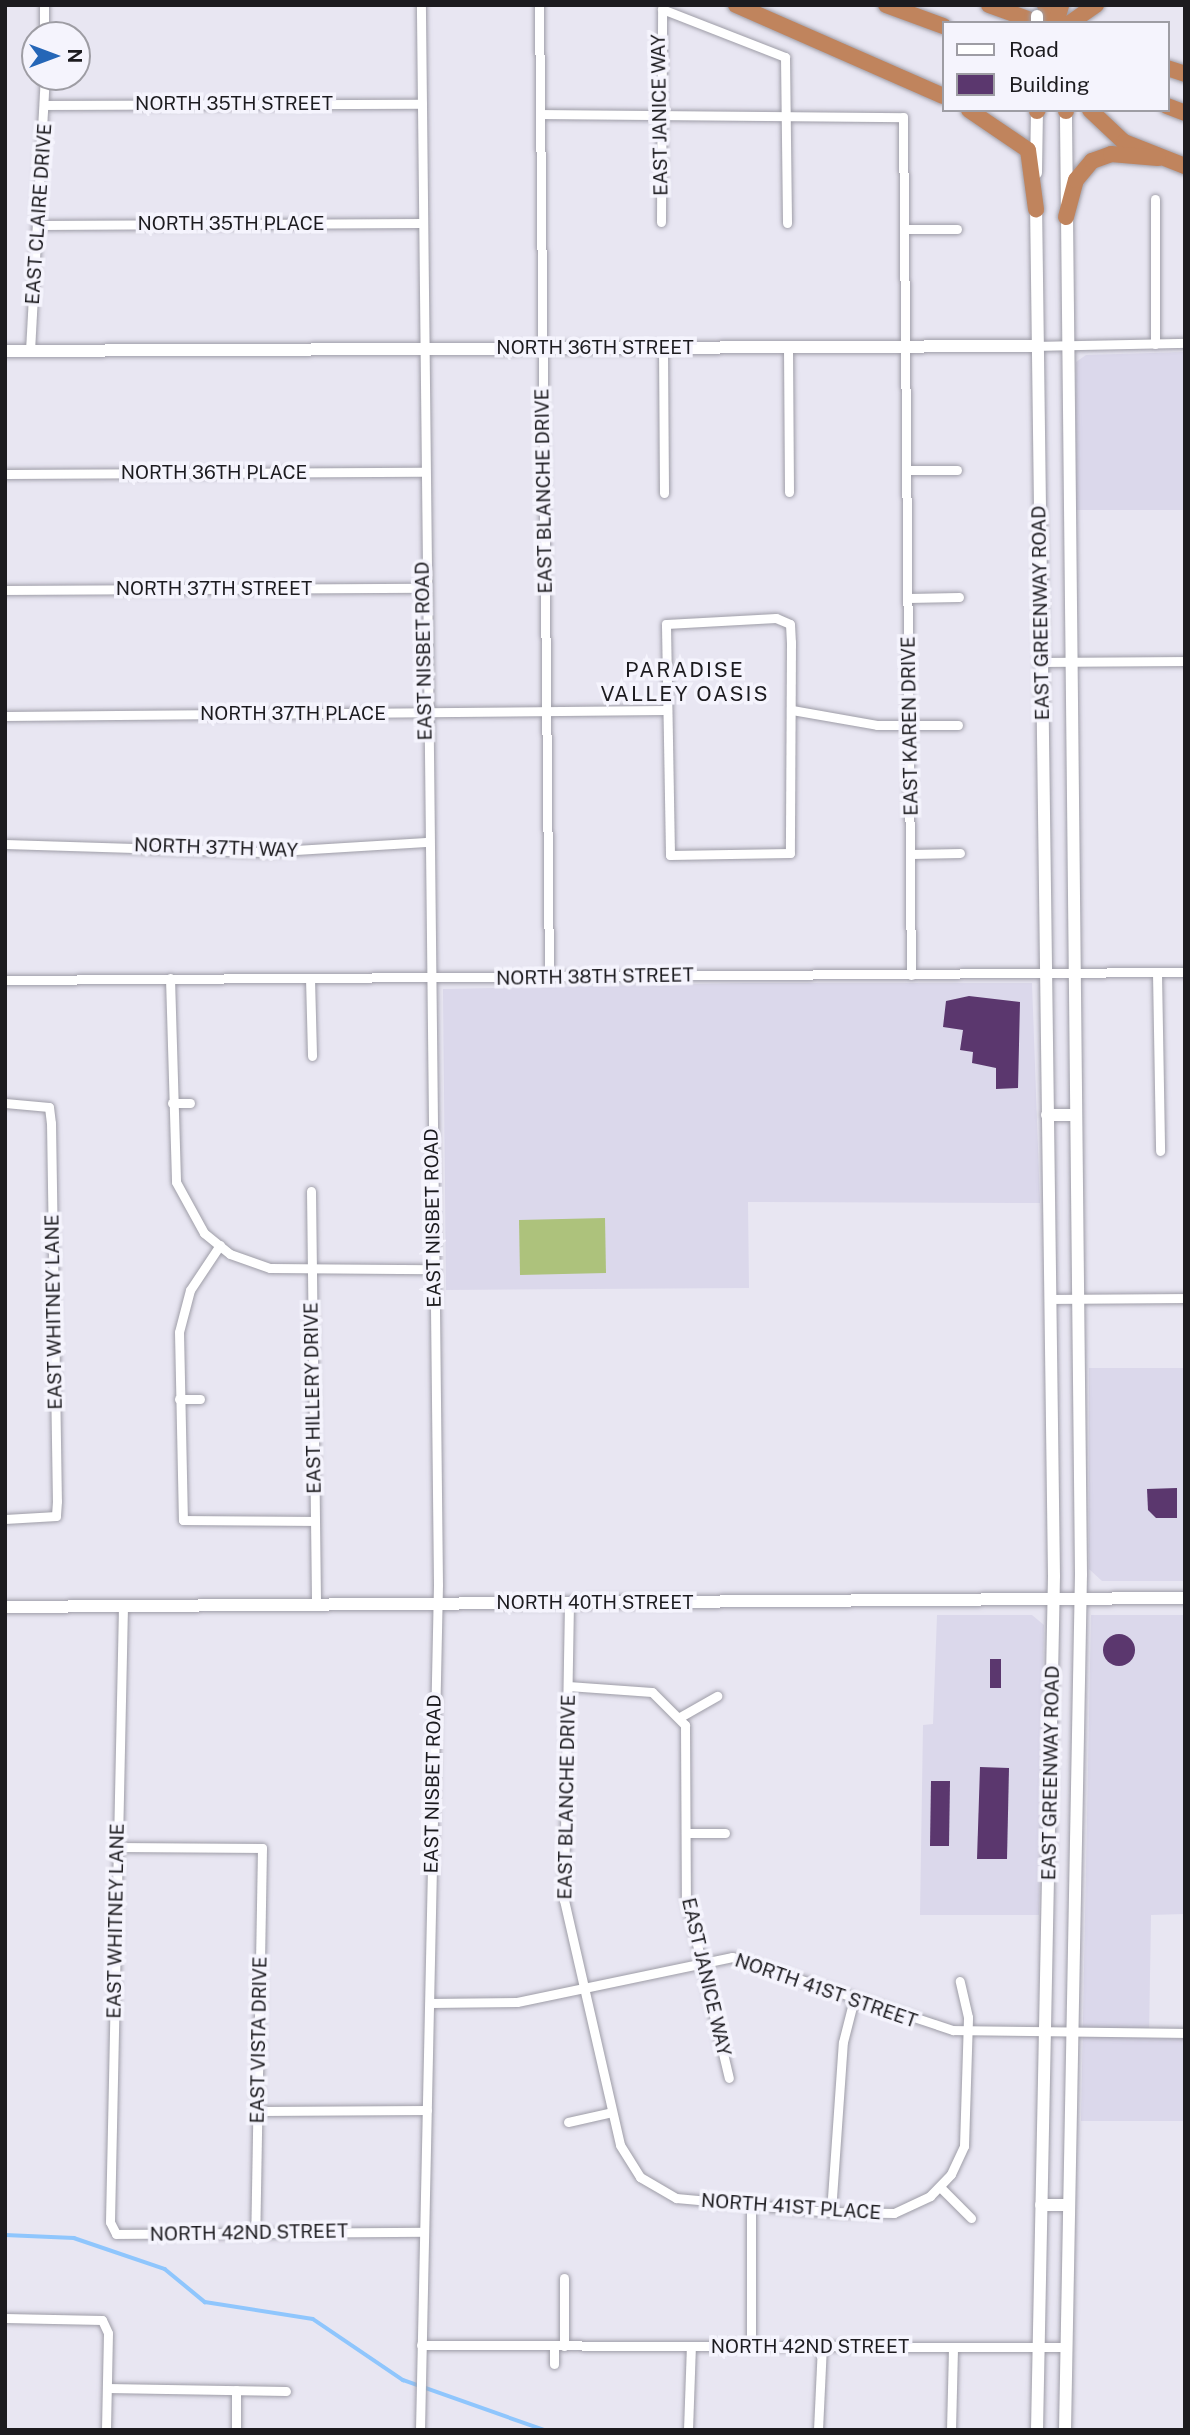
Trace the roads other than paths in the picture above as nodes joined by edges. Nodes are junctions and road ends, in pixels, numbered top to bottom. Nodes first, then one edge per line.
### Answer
1 (421, 5) edge
2 (540, 5) edge
3 (736, 5) edge
4 (887, 5) edge
5 (989, 5) edge
6 (1091, 8) edge
7 (1040, 15) edge
8 (1071, 21) edge
9 (942, 26) edge
10 (46, 91) edge
11 (942, 96) edge
12 (422, 104) junction
13 (46, 105) junction
14 (972, 112) edge
15 (1037, 112) edge
16 (1066, 112) edge
17 (1091, 112) edge
18 (660, 113) junction
19 (786, 113) junction
20 (541, 114) junction
21 (1158, 158) junction
22 (1185, 166) edge
23 (1155, 199) dead end
24 (1036, 209) junction
25 (1066, 217) junction
26 (661, 222) dead end
27 (423, 223) junction
28 (787, 223) dead end
29 (38, 225) junction
30 (906, 229) junction
31 (957, 229) dead end
32 (1185, 343) edge
33 (1155, 344) junction
34 (1037, 346) junction
35 (1066, 346) junction
36 (906, 347) junction
37 (542, 348) junction
38 (663, 348) junction
39 (788, 348) junction
40 (425, 349) junction
41 (5, 351) edge
42 (30, 351) junction
43 (907, 470) junction
44 (957, 470) dead end
45 (423, 472) junction
46 (5, 474) edge
47 (789, 492) dead end
48 (664, 493) dead end
49 (424, 588) junction
50 (5, 590) edge
51 (959, 597) dead end
52 (908, 598) junction
53 (1185, 661) edge
54 (1042, 662) junction
55 (1069, 662) junction
56 (666, 710) junction
57 (792, 710) junction
58 (547, 711) junction
59 (425, 712) junction
60 (5, 716) edge
61 (910, 725) junction
62 (958, 725) dead end
63 (426, 842) junction
64 (5, 844) edge
65 (911, 853) junction
66 (960, 853) dead end
67 (1185, 972) edge
68 (1073, 973) junction
69 (1157, 973) junction
70 (1045, 974) junction
71 (911, 975) junction
72 (170, 978) junction
73 (310, 978) junction
74 (549, 978) junction
75 (430, 979) junction
76 (5, 980) edge
77 (312, 1056) dead end
78 (190, 1102) dead end
79 (5, 1103) edge
80 (172, 1103) junction
81 (1047, 1115) junction
82 (1075, 1115) junction
83 (1160, 1151) dead end
84 (311, 1191) dead end
85 (219, 1245) junction
86 (433, 1269) junction
87 (311, 1271) junction
88 (1185, 1298) edge
89 (1050, 1299) junction
90 (1078, 1299) junction
91 (179, 1399) junction
92 (200, 1399) dead end
93 (5, 1519) edge
94 (315, 1521) junction
95 (1081, 1598) junction
96 (1185, 1598) edge
97 (1054, 1599) junction
98 (438, 1603) junction
99 (569, 1603) junction
100 (316, 1605) junction
101 (123, 1606) junction
102 (5, 1607) edge
103 (568, 1686) junction
104 (717, 1696) dead end
105 (680, 1717) junction
106 (686, 1833) junction
107 (725, 1833) dead end
108 (118, 1847) junction
109 (700, 1961) junction
110 (960, 1981) dead end
111 (582, 1988) junction
112 (854, 1999) junction
113 (430, 2003) junction
114 (968, 2031) junction
115 (1073, 2032) junction
116 (1045, 2033) junction
117 (1185, 2034) edge
118 (729, 2078) dead end
119 (427, 2110) junction
120 (258, 2111) junction
121 (611, 2112) junction
122 (569, 2122) dead end
123 (640, 2177) joint
124 (940, 2187) junction
125 (1041, 2205) junction
126 (1069, 2205) junction
127 (751, 2206) junction
128 (831, 2212) junction
129 (971, 2218) dead end
130 (425, 2232) junction
131 (255, 2233) junction
132 (116, 2234) joint
133 (564, 2278) dead end
134 (5, 2318) edge
135 (421, 2345) junction
136 (559, 2346) junction
137 (691, 2346) junction
138 (822, 2346) junction
139 (751, 2347) junction
140 (953, 2347) junction
141 (1039, 2347) junction
142 (1066, 2347) junction
143 (554, 2364) dead end
144 (107, 2388) junction
145 (236, 2390) junction
146 (286, 2391) dead end
147 (106, 2430) edge
148 (236, 2430) edge
149 (420, 2430) edge
150 (688, 2430) edge
151 (818, 2430) edge
152 (951, 2430) edge
153 (1037, 2430) edge
154 (1065, 2430) edge

1 - 12 street, EAST NISBET ROAD
2 - 20 street, EAST BLANCHE DRIVE
3 - 11 highway
4 - 9 highway
5 - 7 highway
6 - 8 highway
10 - 13 street, EAST CLAIRE DRIVE
12 - 13 street, NORTH 35TH STREET
12 - 27 street, EAST NISBET ROAD
13 - 29 street, EAST CLAIRE DRIVE
14 - 24 highway
15 - 24 main road, EAST GREENWAY ROAD
16 - 25 main road, EAST GREENWAY ROAD
17 - 21 highway
18 - 19 street
18 - 19 street, EAST JANICE WAY
18 - 20 street
18 - 26 street, EAST JANICE WAY
19 - 28 street
19 - 30 street, EAST KAREN DRIVE
20 - 37 street, EAST BLANCHE DRIVE
21 - 22 highway
21 - 25 highway
23 - 33 street
24 - 34 main road, EAST GREENWAY ROAD
25 - 35 main road, EAST GREENWAY ROAD
27 - 29 street, NORTH 35TH PLACE
27 - 40 street, EAST NISBET ROAD
29 - 42 street, EAST CLAIRE DRIVE
30 - 31 street
30 - 36 street, EAST KAREN DRIVE
32 - 33 street, NORTH 36TH STREET
33 - 35 street, NORTH 36TH STREET
34 - 35 street, NORTH 36TH STREET
34 - 36 main road, NORTH 36TH STREET
34 - 54 main road, EAST GREENWAY ROAD
35 - 55 main road, EAST GREENWAY ROAD
36 - 39 main road, NORTH 36TH STREET
36 - 43 street, EAST KAREN DRIVE
37 - 38 main road, NORTH 36TH STREET
37 - 40 main road, NORTH 36TH STREET
37 - 58 street, EAST BLANCHE DRIVE
38 - 39 main road, NORTH 36TH STREET
38 - 48 street
39 - 47 street
40 - 42 main road, NORTH 36TH STREET
40 - 45 street, EAST NISBET ROAD
41 - 42 main road, NORTH 36TH STREET
43 - 44 street
43 - 52 street, EAST KAREN DRIVE
45 - 46 street, NORTH 36TH PLACE
45 - 49 street, EAST NISBET ROAD
49 - 50 street, NORTH 37TH STREET
49 - 59 street, EAST NISBET ROAD
51 - 52 street
52 - 61 street, EAST KAREN DRIVE
53 - 55 street
54 - 55 street
54 - 70 main road, EAST GREENWAY ROAD
55 - 68 main road, EAST GREENWAY ROAD
56 - 57 street
56 - 57 street
56 - 58 street, NORTH 37TH PLACE
57 - 61 street
58 - 59 street, NORTH 37TH PLACE
58 - 74 street, EAST BLANCHE DRIVE
59 - 60 street, NORTH 37TH PLACE
59 - 63 street, EAST NISBET ROAD
61 - 62 street
61 - 65 street, EAST KAREN DRIVE
63 - 64 street, NORTH 37TH WAY
63 - 75 street, EAST NISBET ROAD
65 - 66 street
65 - 71 street, EAST KAREN DRIVE
67 - 69 street, NORTH 38TH STREET
68 - 69 street, NORTH 38TH STREET
68 - 70 street, NORTH 38TH STREET
68 - 82 main road, EAST GREENWAY ROAD
69 - 83 street
70 - 71 street, NORTH 38TH STREET
70 - 81 main road, EAST GREENWAY ROAD
71 - 74 street, NORTH 38TH STREET
72 - 73 street, NORTH 38TH STREET
72 - 76 street, NORTH 38TH STREET
72 - 80 street
73 - 75 street, NORTH 38TH STREET
73 - 77 street
74 - 75 street, NORTH 38TH STREET
75 - 86 street, EAST NISBET ROAD
78 - 80 street
79 - 93 street, EAST WHITNEY LANE
80 - 85 street
81 - 82 main road
81 - 89 main road, EAST GREENWAY ROAD
82 - 90 main road, EAST GREENWAY ROAD
84 - 87 street, EAST HILLERY DRIVE
85 - 87 street
85 - 91 street
86 - 87 street
86 - 98 street, EAST NISBET ROAD
87 - 94 street, EAST HILLERY DRIVE
88 - 90 street
89 - 90 street
89 - 97 main road, EAST GREENWAY ROAD
90 - 95 main road, EAST GREENWAY ROAD
91 - 92 street
91 - 94 street
94 - 100 street, EAST HILLERY DRIVE
95 - 96 main road, NORTH 40TH STREET
95 - 97 main road, NORTH 40TH STREET
95 - 115 main road, EAST GREENWAY ROAD
97 - 99 main road, NORTH 40TH STREET
97 - 116 main road, EAST GREENWAY ROAD
98 - 99 main road, NORTH 40TH STREET
98 - 100 main road, NORTH 40TH STREET
98 - 113 street, EAST NISBET ROAD
99 - 103 street, EAST BLANCHE DRIVE
100 - 101 main road, NORTH 40TH STREET
101 - 102 main road, NORTH 40TH STREET
101 - 108 street, EAST WHITNEY LANE
103 - 105 street
103 - 111 street, EAST BLANCHE DRIVE
104 - 105 street
105 - 106 street, EAST JANICE WAY
106 - 107 street
106 - 109 street, EAST JANICE WAY
108 - 120 street, EAST VISTA DRIVE
108 - 132 street, EAST WHITNEY LANE
109 - 111 street, NORTH 41ST STREET
109 - 112 street, NORTH 41ST STREET
109 - 118 street, EAST JANICE WAY
110 - 114 street
111 - 113 street, NORTH 41ST STREET
111 - 121 street, EAST BLANCHE DRIVE
112 - 114 street, NORTH 41ST STREET
112 - 128 street
113 - 119 street, EAST NISBET ROAD
114 - 116 street, NORTH 41ST STREET
114 - 124 street
115 - 116 street, NORTH 41ST STREET
115 - 117 street, NORTH 41ST STREET
115 - 126 main road, EAST GREENWAY ROAD
116 - 125 main road, EAST GREENWAY ROAD
119 - 120 street
119 - 130 street, EAST NISBET ROAD
120 - 131 street, EAST VISTA DRIVE
121 - 122 street
121 - 123 street, EAST BLANCHE DRIVE
123 - 127 street, NORTH 41ST PLACE
124 - 128 street, NORTH 41ST PLACE
124 - 129 street
125 - 126 main road
125 - 141 main road, EAST GREENWAY ROAD
126 - 142 main road, EAST GREENWAY ROAD
127 - 128 street, NORTH 41ST PLACE
127 - 139 street
130 - 131 street, NORTH 42ND STREET
130 - 135 street, EAST NISBET ROAD
131 - 132 street, NORTH 42ND STREET
133 - 136 street
134 - 144 street
135 - 136 street, NORTH 42ND STREET
135 - 149 street, EAST NISBET ROAD
136 - 137 street, NORTH 42ND STREET
136 - 143 street
137 - 139 street, NORTH 42ND STREET
137 - 150 street
138 - 139 street, NORTH 42ND STREET
138 - 140 street, NORTH 42ND STREET
138 - 151 street
140 - 141 street, NORTH 42ND STREET
140 - 152 street
141 - 142 street, NORTH 42ND STREET
141 - 153 main road, EAST GREENWAY ROAD
142 - 154 main road, EAST GREENWAY ROAD
144 - 145 street
144 - 147 street
145 - 146 street
145 - 148 street

